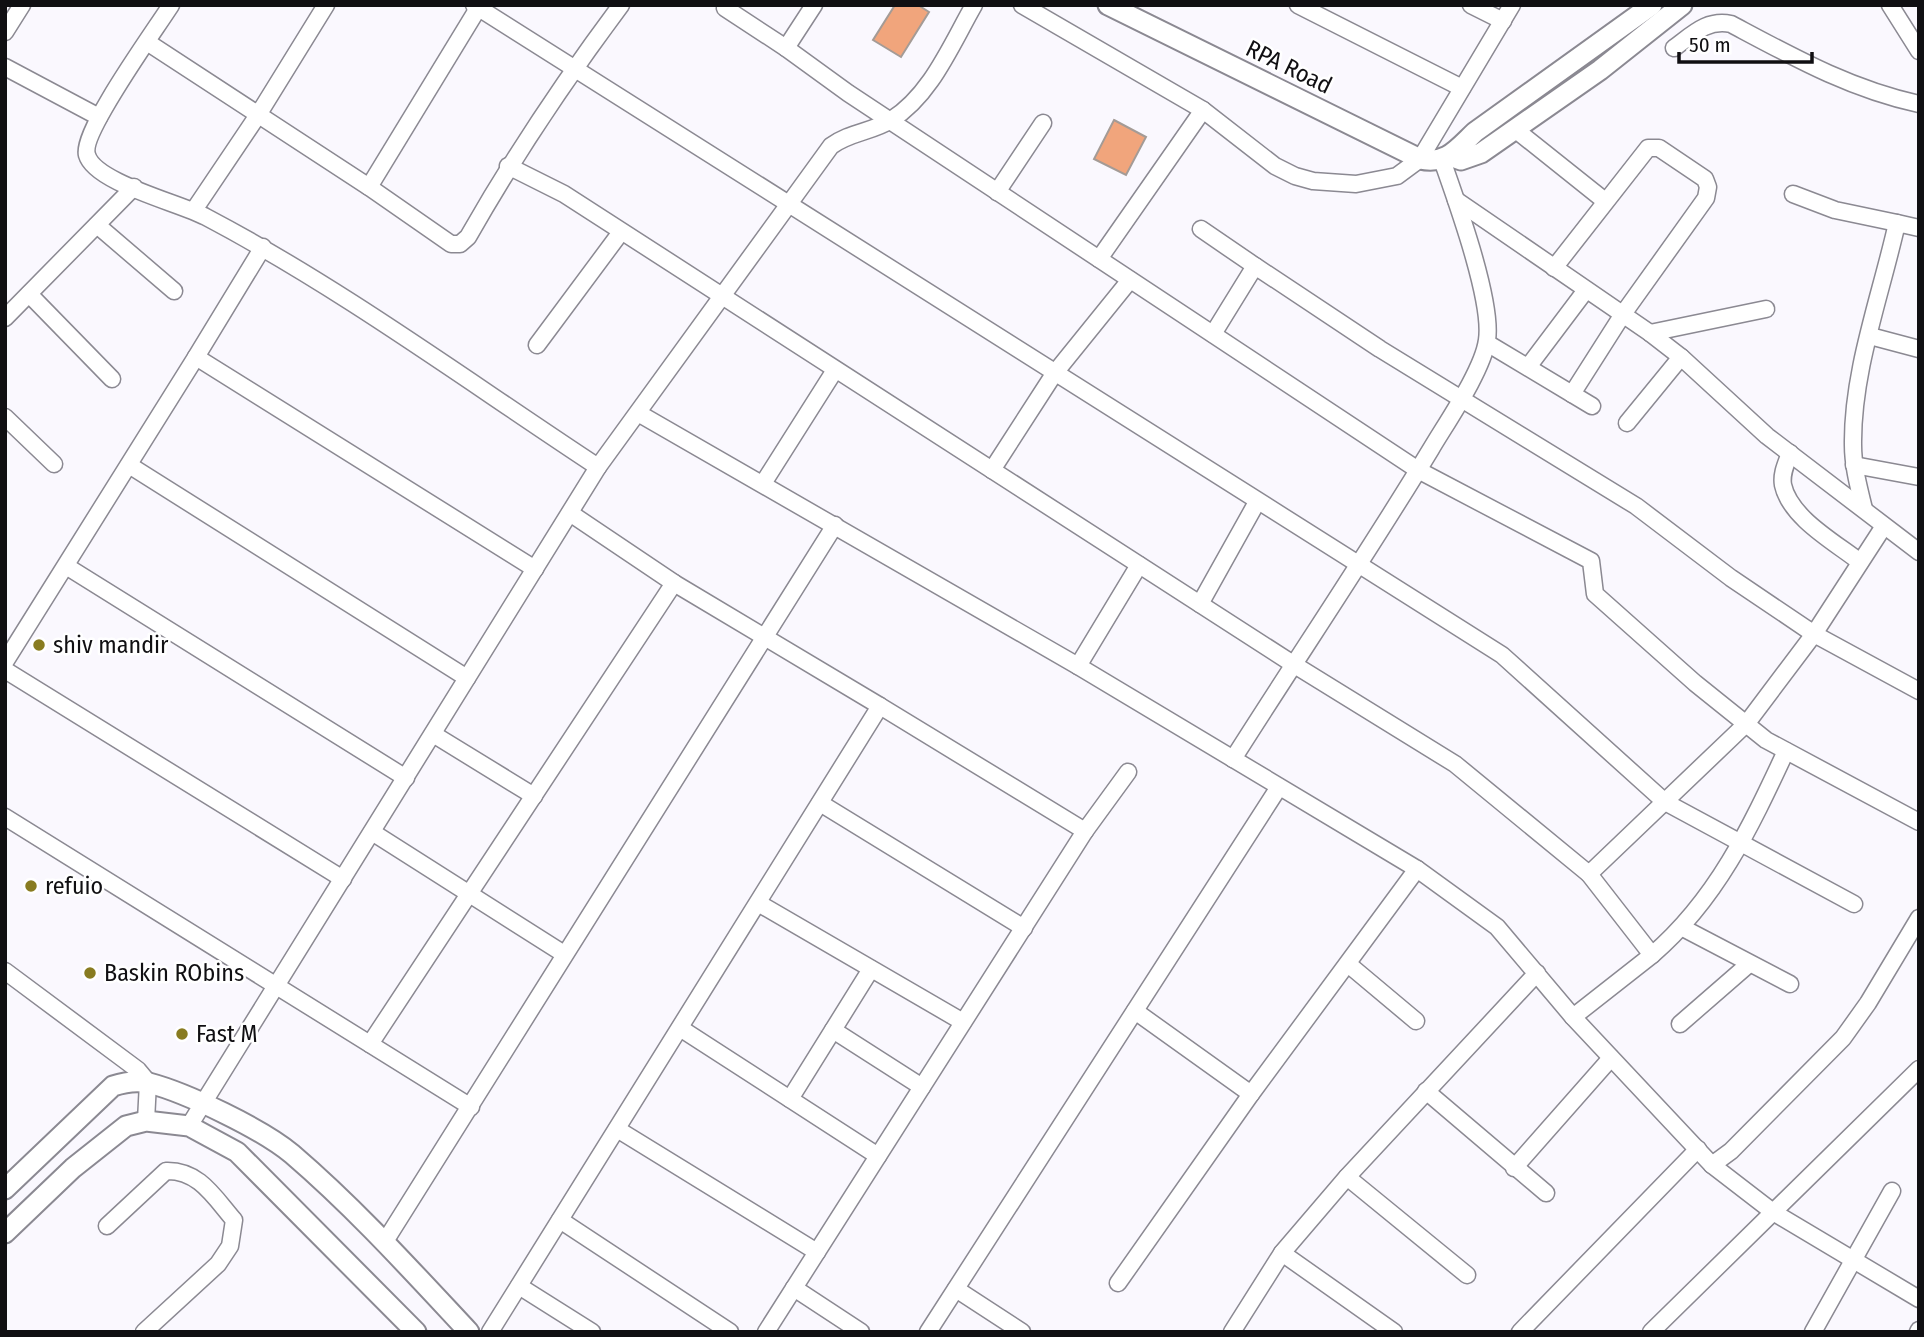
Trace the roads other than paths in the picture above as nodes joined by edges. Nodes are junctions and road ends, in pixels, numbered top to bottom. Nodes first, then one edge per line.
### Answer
1 (22, 5) edge
2 (172, 5) edge
3 (326, 5) edge
4 (621, 5) edge
5 (814, 5) edge
6 (974, 5) edge
7 (1022, 5) edge
8 (1108, 5) edge
9 (1298, 5) edge
10 (1471, 5) edge
11 (1512, 5) edge
12 (1652, 5) edge
13 (1682, 5) edge
14 (1890, 5) edge
15 (478, 6) edge
16 (725, 8) dead end
17 (1503, 21) junction
18 (5, 32) edge
19 (147, 42) junction
20 (786, 48) junction
21 (1674, 48) dead end
22 (1919, 51) edge
23 (5, 67) edge
24 (573, 70) junction
25 (1462, 88) junction
26 (1919, 104) edge
27 (1203, 110) junction
28 (258, 115) junction
29 (99, 117) junction
30 (890, 121) junction
31 (1044, 123) dead end
32 (1516, 130) junction
33 (1446, 158) junction
34 (1420, 159) junction
35 (508, 166) junction
36 (134, 187) junction
37 (369, 187) junction
38 (997, 192) junction
39 (1793, 194) dead end
40 (1456, 201) junction
41 (1605, 201) junction
42 (788, 206) junction
43 (194, 210) junction
44 (1897, 223) junction
45 (97, 225) junction
46 (1919, 228) edge
47 (1201, 229) dead end
48 (621, 232) junction
49 (264, 247) junction
50 (1098, 259) junction
51 (1255, 266) junction
52 (1554, 268) junction
53 (1130, 280) junction
54 (1586, 290) junction
55 (174, 291) dead end
56 (29, 294) junction
57 (722, 297) junction
58 (1766, 309) dead end
59 (1623, 314) junction
60 (5, 318) edge
61 (1650, 333) junction
62 (1213, 334) junction
63 (1870, 336) junction
64 (1487, 343) junction
65 (537, 345) dead end
66 (1919, 349) edge
67 (196, 357) junction
68 (1681, 357) junction
69 (1528, 368) junction
70 (835, 370) junction
71 (1054, 374) junction
72 (111, 379) dead end
73 (1572, 394) junction
74 (1462, 398) junction
75 (1591, 406) dead end
76 (638, 412) junction
77 (5, 417) edge
78 (1627, 423) dead end
79 (1790, 453) junction
80 (54, 464) dead end
81 (129, 465) junction
82 (1854, 465) junction
83 (598, 467) junction
84 (992, 470) junction
85 (1418, 470) junction
86 (1919, 477) edge
87 (764, 482) junction
88 (1257, 502) junction
89 (1864, 509) junction
90 (570, 513) junction
91 (835, 525) junction
92 (1884, 526) junction
93 (1919, 552) edge
94 (1860, 562) junction
95 (1139, 565) junction
96 (1357, 565) junction
97 (66, 566) junction
98 (535, 569) junction
99 (674, 583) junction
100 (1200, 604) junction
101 (1814, 634) junction
102 (764, 640) junction
103 (5, 662) edge
104 (1293, 664) junction
105 (1078, 666) junction
106 (5, 670) edge
107 (467, 678) junction
108 (1919, 691) edge
109 (880, 706) junction
110 (1746, 723) junction
111 (433, 734) junction
112 (1786, 751) junction
113 (1233, 759) junction
114 (1128, 772) dead end
115 (406, 778) junction
116 (1279, 788) junction
117 (534, 796) junction
118 (1665, 802) junction
119 (820, 803) junction
120 (5, 817) edge
121 (1919, 822) edge
122 (1085, 831) junction
123 (372, 832) junction
124 (1742, 845) junction
125 (1417, 869) junction
126 (1589, 874) junction
127 (343, 879) junction
128 (468, 894) junction
129 (758, 903) junction
130 (1854, 904) dead end
131 (1919, 918) edge
132 (1024, 928) junction
133 (1684, 928) junction
134 (564, 954) junction
135 (1652, 955) junction
136 (1348, 964) junction
137 (1749, 964) junction
138 (871, 969) junction
139 (5, 971) edge
140 (1537, 973) junction
141 (1790, 984) dead end
142 (277, 986) junction
143 (1135, 1011) junction
144 (1573, 1017) junction
145 (1416, 1021) dead end
146 (963, 1022) junction
147 (1681, 1024) dead end
148 (680, 1028) junction
149 (833, 1030) junction
150 (370, 1044) junction
151 (1611, 1058) junction
152 (1919, 1069) edge
153 (148, 1082) junction
154 (922, 1087) junction
155 (1426, 1091) junction
156 (1251, 1094) junction
157 (790, 1099) junction
158 (204, 1102) junction
159 (471, 1107) junction
160 (146, 1121) junction
161 (189, 1126) junction
162 (617, 1129) junction
163 (1698, 1149) junction
164 (878, 1156) junction
165 (1712, 1165) junction
166 (1514, 1168) junction
167 (1347, 1177) junction
168 (5, 1189) edge
169 (1892, 1191) dead end
170 (1546, 1193) dead end
171 (1773, 1212) junction
172 (560, 1220) junction
173 (107, 1226) dead end
174 (5, 1233) edge
175 (384, 1243) junction
176 (817, 1252) junction
177 (1282, 1253) junction
178 (1854, 1260) junction
179 (1467, 1275) dead end
180 (1118, 1283) dead end
181 (519, 1286) junction
182 (794, 1288) junction
183 (956, 1289) junction
184 (1919, 1299) edge
185 (1372, 1326) edge
186 (144, 1332) edge
187 (416, 1332) edge
188 (469, 1332) edge
189 (490, 1332) edge
190 (592, 1332) edge
191 (730, 1332) edge
192 (766, 1332) edge
193 (861, 1332) edge
194 (928, 1332) edge
195 (1022, 1332) edge
196 (1232, 1332) edge
197 (1394, 1332) edge
198 (1520, 1332) edge
199 (1651, 1332) edge
200 (1813, 1332) edge

1 - 18 street
2 - 19 street
3 - 28 street
4 - 24 street
5 - 20 street
6 - 30 street
7 - 27 street
8 - 34 street, RPA Road
9 - 25 street
10 - 17 street
11 - 17 street
12 - 33 street
13 - 32 street, RPA Road
14 - 22 street
15 - 24 street
15 - 37 street
16 - 20 street
17 - 25 street
19 - 28 street
19 - 29 street
20 - 30 street
21 - 26 street
23 - 29 street
24 - 35 street
24 - 42 street
25 - 34 street
27 - 34 street
27 - 50 street
28 - 37 street
28 - 43 street
29 - 36 street
30 - 38 street
30 - 42 street
31 - 38 street
32 - 33 street, RPA Road
32 - 41 street
33 - 34 street, RPA Road
33 - 40 street
35 - 37 street
35 - 48 street
36 - 43 street
36 - 45 street
38 - 50 street
39 - 44 street
40 - 52 street
40 - 64 street
41 - 52 street
41 - 59 street
42 - 57 street
42 - 71 street
43 - 49 street
44 - 46 street
44 - 63 street
45 - 55 street
45 - 56 street
47 - 51 street
48 - 57 street
48 - 65 street
49 - 67 street
49 - 83 street
50 - 53 street
51 - 62 street
51 - 74 street
52 - 54 street
53 - 62 street
53 - 71 street
54 - 59 street
54 - 69 street
56 - 60 street
56 - 72 street
57 - 70 street
57 - 76 street
58 - 61 street
59 - 61 street
59 - 73 street
61 - 68 street
62 - 85 street
63 - 66 street
63 - 82 street
64 - 69 street
64 - 74 street
67 - 81 street
67 - 98 street
68 - 78 street
68 - 79 street
69 - 73 street
70 - 84 street
70 - 87 street
71 - 84 street
71 - 88 street
73 - 75 street
74 - 85 street
74 - 101 street
76 - 83 street
76 - 87 street
77 - 80 street
79 - 89 street
79 - 94 street
81 - 97 street
81 - 107 street
82 - 86 street
82 - 89 street
83 - 90 street
84 - 95 street
85 - 96 street
85 - 110 street
87 - 91 street
88 - 96 street
88 - 100 street
89 - 92 street
90 - 98 street
90 - 99 street
91 - 102 street
91 - 105 street
92 - 93 street
92 - 94 street
94 - 101 street
95 - 100 street
95 - 105 street
96 - 104 street
96 - 118 street
97 - 103 street
97 - 115 street
98 - 107 street
99 - 102 street
99 - 117 street
100 - 104 street
101 - 108 street
101 - 110 street
102 - 109 street
102 - 134 street
104 - 113 street
104 - 126 street
105 - 113 street
106 - 127 street
107 - 111 street
109 - 119 street
109 - 122 street
110 - 112 street
110 - 118 street
111 - 115 street
111 - 117 street
112 - 121 street
112 - 124 street
113 - 116 street
114 - 122 street
115 - 123 street
116 - 125 street
116 - 143 street
117 - 128 street
118 - 124 street
118 - 126 street
119 - 129 street
119 - 132 street
120 - 142 street
122 - 132 street
123 - 127 street
123 - 128 street
124 - 130 street
124 - 133 street
125 - 136 street
125 - 140 street
126 - 135 street
127 - 142 street
128 - 134 street
128 - 150 street
129 - 138 street
129 - 148 street
131 - 165 street
132 - 146 street
133 - 135 street
133 - 137 street
134 - 159 street
135 - 144 street
136 - 145 street
136 - 156 street
137 - 141 street
137 - 147 street
138 - 146 street
138 - 149 street
139 - 153 street
140 - 144 street
140 - 155 street
142 - 150 street
142 - 158 street
143 - 156 street
143 - 183 street
144 - 151 street
146 - 154 street
148 - 157 street
148 - 162 street
149 - 154 street
149 - 157 street
150 - 159 street
151 - 163 street
151 - 166 street
152 - 171 street
153 - 158 street
153 - 160 street
153 - 168 street
154 - 164 street
155 - 166 street
155 - 167 street
156 - 180 street
157 - 164 street
158 - 161 street
158 - 175 street
159 - 175 street
160 - 161 street
160 - 174 street
161 - 187 street
162 - 172 street
162 - 176 street
163 - 165 street
163 - 198 street
164 - 176 street
165 - 171 street
166 - 170 street
167 - 177 street
167 - 179 street
169 - 178 street
171 - 178 street
171 - 199 street
172 - 181 street
172 - 191 street
173 - 186 street
175 - 188 street
176 - 182 street
177 - 185 street
177 - 196 street
178 - 184 street
178 - 200 street
181 - 189 street
181 - 190 street
182 - 192 street
182 - 193 street
183 - 194 street
183 - 195 street
185 - 197 street

